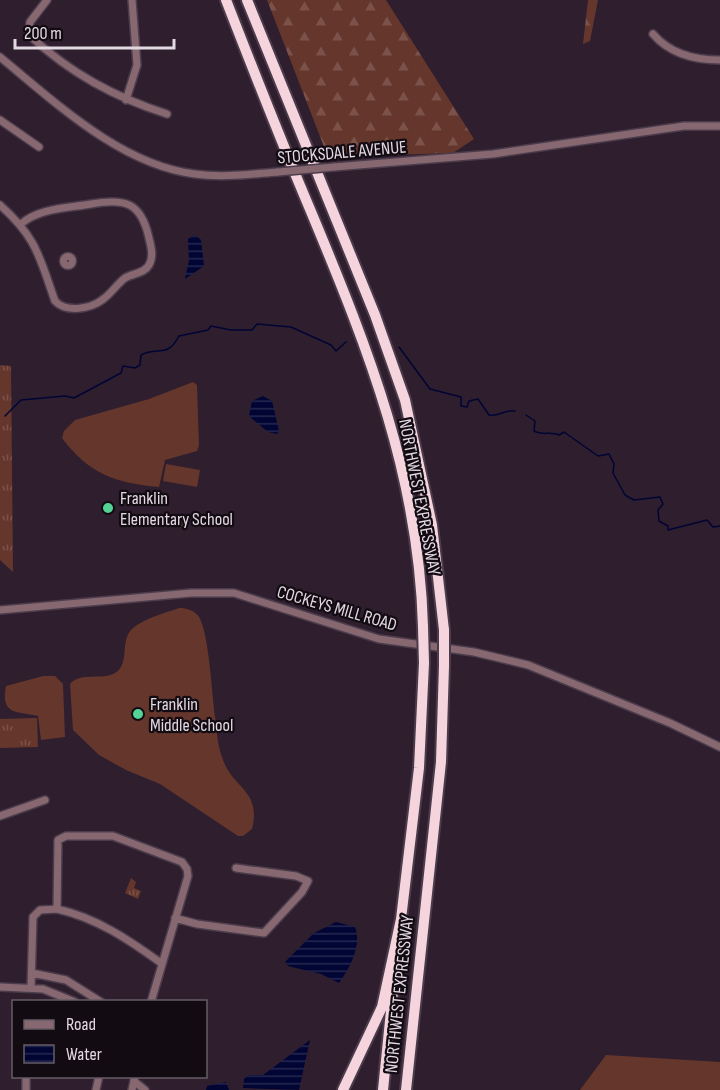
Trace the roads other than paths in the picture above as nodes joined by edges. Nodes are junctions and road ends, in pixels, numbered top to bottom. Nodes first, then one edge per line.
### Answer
1 (47, 0) edge
2 (132, 0) edge
3 (226, 0) edge
4 (247, 0) edge
5 (653, 34) dead end
6 (0, 57) edge
7 (720, 60) edge
8 (126, 100) junction
9 (167, 114) dead end
10 (0, 120) edge
11 (720, 126) edge
12 (39, 147) dead end
13 (0, 205) edge
14 (21, 224) junction
15 (0, 610) edge
16 (720, 747) edge
17 (45, 800) dead end
18 (0, 816) edge
19 (236, 868) dead end
20 (57, 909) junction
21 (175, 918) junction
22 (401, 919) junction
23 (161, 963) junction
24 (32, 973) junction
25 (417, 975) junction
26 (0, 987) edge
27 (31, 988) junction
28 (71, 1000) edge
29 (98, 1000) edge
30 (152, 1000) edge
31 (135, 1079) edge
32 (132, 1090) edge
33 (145, 1090) edge
34 (343, 1090) edge
35 (383, 1090) edge
36 (399, 1090) edge
37 (406, 1090) edge

1 - 8 street
2 - 8 street
3 - 22 highway, NORTHWEST EXPRESSWAY, bridge
4 - 25 highway, NORTHWEST EXPRESSWAY, bridge
5 - 7 street
6 - 11 street, STOCKSDALE AVENUE, bridge
8 - 9 street
10 - 12 street
13 - 14 street
14 - 14 street
15 - 16 street, COCKEYS MILL ROAD
17 - 18 street
19 - 21 street
20 - 21 street
20 - 23 street
20 - 24 street
21 - 23 street
22 - 34 highway, NORTHWEST EXPRESSWAY
22 - 35 highway
23 - 30 street
24 - 27 street
24 - 29 street
25 - 36 highway
25 - 37 highway, NORTHWEST EXPRESSWAY
26 - 27 street
27 - 28 street
31 - 32 street
31 - 33 street

